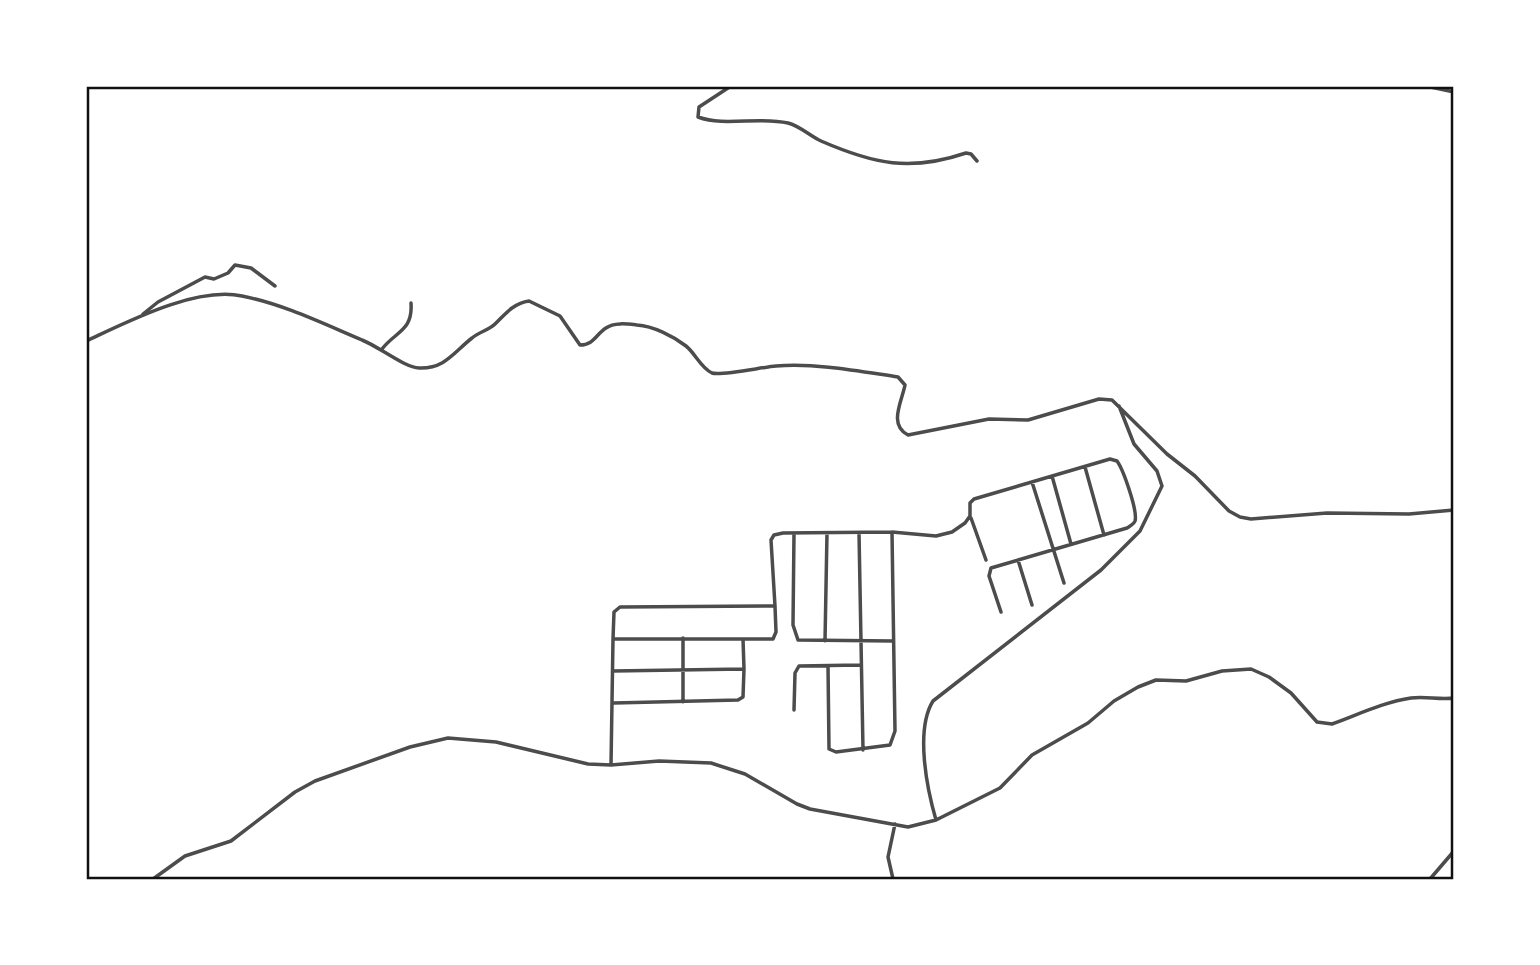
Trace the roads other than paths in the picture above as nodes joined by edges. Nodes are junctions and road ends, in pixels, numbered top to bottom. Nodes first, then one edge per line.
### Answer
1 (731, 86) edge
2 (1426, 86) edge
3 (1454, 92) edge
4 (977, 161) dead end
5 (275, 286) dead end
6 (411, 303) dead end
7 (142, 315) junction
8 (86, 341) edge
9 (382, 349) junction
10 (1119, 406) junction
11 (1085, 467) junction
12 (1052, 476) junction
13 (1032, 482) junction
14 (1454, 509) edge
15 (970, 516) junction
16 (892, 532) junction
17 (794, 533) junction
18 (827, 533) junction
19 (859, 533) junction
20 (1104, 535) junction
21 (1071, 544) junction
22 (1053, 549) junction
23 (986, 560) dead end
24 (1018, 560) junction
25 (1064, 583) dead end
26 (1032, 605) dead end
27 (775, 606) junction
28 (1000, 612) dead end
29 (683, 638) junction
30 (613, 639) junction
31 (743, 639) junction
32 (825, 641) junction
33 (859, 641) junction
34 (893, 641) junction
35 (860, 665) junction
36 (828, 666) junction
37 (744, 669) junction
38 (683, 670) junction
39 (613, 671) junction
40 (1454, 698) edge
41 (683, 702) junction
42 (614, 703) junction
43 (794, 710) dead end
44 (863, 750) junction
45 (611, 765) junction
46 (936, 820) junction
47 (895, 824) junction
48 (1454, 851) edge
49 (153, 879) edge
50 (893, 879) edge
51 (1430, 879) edge

1 - 4 street
2 - 3 street
5 - 7 street
6 - 9 street
7 - 8 street
7 - 9 street
9 - 10 street
10 - 14 street
10 - 46 street
11 - 12 street
11 - 20 street
11 - 20 street
12 - 13 street
12 - 21 street
13 - 15 street
13 - 22 street
15 - 16 street
15 - 23 street
16 - 19 street
16 - 34 street
17 - 18 street
17 - 27 street
17 - 32 street
18 - 19 street
18 - 32 street
19 - 33 street
20 - 21 street
21 - 22 street
22 - 24 street
22 - 25 street
24 - 26 street
24 - 28 street
27 - 30 street
27 - 31 street
29 - 30 street
29 - 31 street
29 - 38 street
30 - 39 street
31 - 37 street
32 - 33 street
33 - 34 street
33 - 35 street
34 - 44 street
35 - 36 street
35 - 44 street
36 - 43 street
36 - 44 street
37 - 38 street
37 - 41 street
38 - 39 street
38 - 41 street
39 - 42 street
40 - 46 street
41 - 42 street
42 - 45 street
45 - 47 street
45 - 49 street
46 - 47 street
47 - 50 street
48 - 51 street

